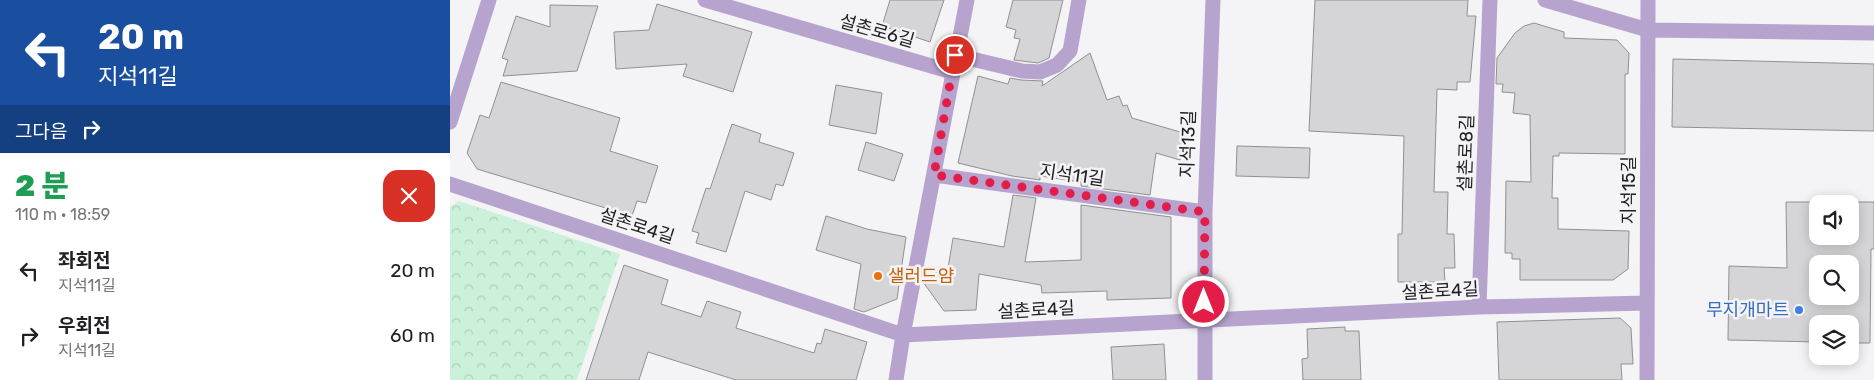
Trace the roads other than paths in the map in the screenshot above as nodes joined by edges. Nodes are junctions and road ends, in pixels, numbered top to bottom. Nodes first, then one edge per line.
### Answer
1 (489, 0) edge
2 (706, 0) edge
3 (966, 0) edge
4 (1079, 0) edge
5 (1213, 0) edge
6 (1490, 0) edge
7 (1545, 0) edge
8 (1648, 0) edge
9 (1648, 30) junction
10 (1874, 33) edge
11 (955, 55) junction
12 (952, 72) junction
13 (450, 122) edge
14 (934, 175) junction
15 (450, 184) edge
16 (1205, 212) junction
17 (1647, 303) junction
18 (1479, 307) junction
19 (1204, 321) junction
20 (903, 334) junction
21 (896, 380) edge
22 (1205, 380) edge
23 (1647, 380) edge

1 - 13 street
2 - 12 street, 설촌로6길
3 - 11 street
4 - 11 street
5 - 16 street, 지석13길
6 - 18 street, 설촌로8길
7 - 9 street
8 - 9 street, 지석15길
9 - 10 street
9 - 17 street, 지석15길
11 - 12 street
12 - 14 street
14 - 16 street, 지석11길
14 - 20 street
15 - 20 street, 설촌로4길
16 - 19 street, 지석13길
17 - 18 street, 설촌로4길
17 - 23 street, 지석15길
18 - 19 street, 설촌로4길
19 - 20 street, 설촌로4길
19 - 22 street, 지석13길
20 - 21 street

